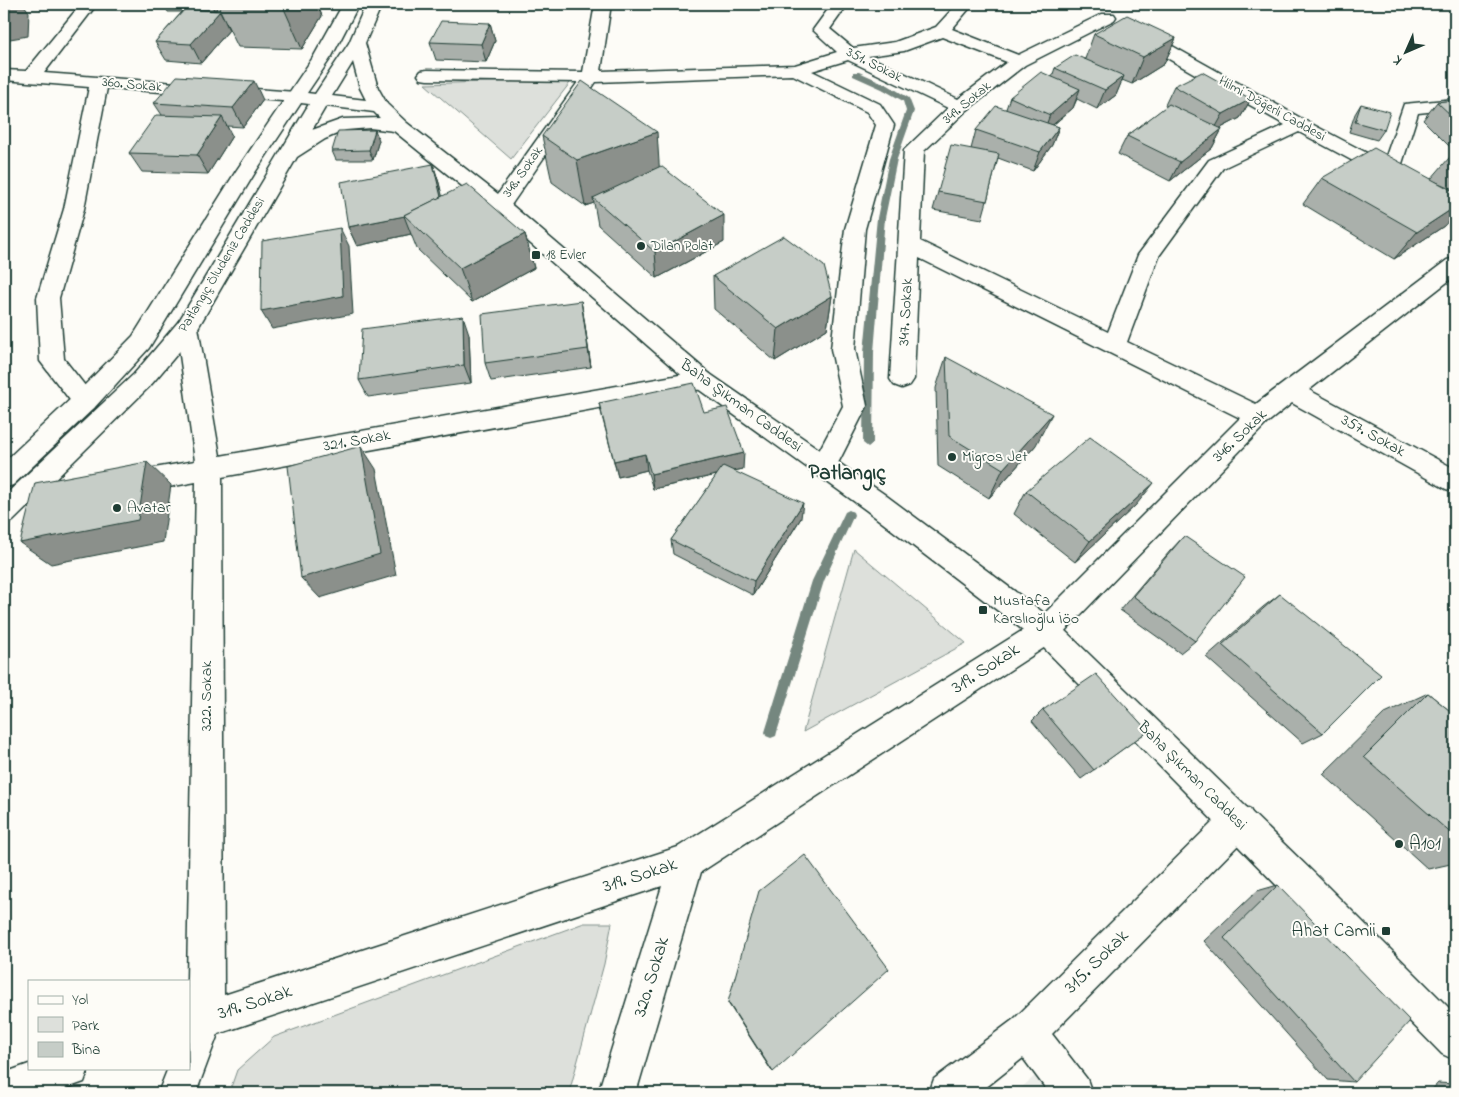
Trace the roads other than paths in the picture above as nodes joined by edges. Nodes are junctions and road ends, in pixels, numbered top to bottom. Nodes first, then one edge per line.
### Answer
1 (89, 4) edge
2 (351, 4) edge
3 (374, 4) edge
4 (603, 4) edge
5 (840, 4) edge
6 (965, 4) edge
7 (1094, 4) edge
8 (1108, 17) junction
9 (942, 31) junction
10 (357, 43) junction
11 (849, 54) junction
12 (1019, 61) junction
13 (796, 70) junction
14 (4, 74) edge
15 (427, 75) dead end
16 (31, 77) junction
17 (591, 77) junction
18 (99, 82) junction
19 (296, 98) junction
20 (321, 99) junction
21 (1455, 104) edge
22 (379, 107) junction
23 (960, 107) junction
24 (1299, 125) junction
25 (400, 127) junction
26 (288, 156) junction
27 (1390, 172) junction
28 (500, 206) junction
29 (1455, 207) edge
30 (910, 244) junction
31 (1455, 265) edge
32 (187, 327) junction
33 (1115, 344) junction
34 (902, 379) dead end
35 (702, 380) junction
36 (1290, 391) junction
37 (85, 401) junction
38 (1258, 416) junction
39 (824, 466) junction
40 (209, 468) junction
41 (4, 478) edge
42 (1455, 481) edge
43 (106, 488) edge
44 (50, 499) edge
45 (8, 510) edge
46 (1046, 631) junction
47 (1238, 821) junction
48 (687, 860) junction
49 (197, 1022) edge
50 (1028, 1032) junction
51 (1455, 1041) edge
52 (190, 1058) edge
53 (64, 1070) edge
54 (186, 1070) edge
55 (4, 1092) edge
56 (178, 1093) edge
57 (616, 1093) edge
58 (948, 1093) edge
59 (1073, 1093) edge

1 - 16 street
2 - 19 street, Patlangıç Öludeniz Caddesi
3 - 10 street, Patlangıç Öludeniz Caddesi
4 - 17 street, 348. Sokak
5 - 11 street, 351. Sokak
6 - 9 street
7 - 8 street, Hilmi Döğerli Caddesi
8 - 12 street, 349. Sokak
8 - 24 street, Hilmi Döğerli Caddesi
9 - 11 street
9 - 12 street
10 - 20 street, Patlangıç Öludeniz Caddesi
10 - 22 street, Baha Şıkman Caddesi
11 - 13 street
11 - 23 street, 351. Sokak
12 - 23 street, 349. Sokak
13 - 17 street
13 - 39 street
14 - 16 street, 360. Sokak
15 - 17 street
16 - 18 street, 360. Sokak
17 - 28 street, 348. Sokak
18 - 19 street, 360. Sokak
18 - 37 street
19 - 20 street, 360. Sokak
19 - 37 street, Patlangıç Öludeniz Caddesi
20 - 22 street, 360. Sokak
20 - 26 street, Patlangıç Öludeniz Caddesi
21 - 27 street
22 - 25 street, Baha Şıkman Caddesi
23 - 30 street, 349. Sokak
24 - 27 street, Hilmi Döğerli Caddesi
24 - 33 street
25 - 26 street
25 - 28 street, Baha Şıkman Caddesi
26 - 32 street, Patlangıç Öludeniz Caddesi
27 - 29 street, Hilmi Döğerli Caddesi
28 - 35 street, Baha Şıkman Caddesi
30 - 33 street
30 - 34 street, 347. Sokak
31 - 36 street, 346. Sokak
32 - 40 street, 322. Sokak
32 - 45 street, Patlangıç Öludeniz Caddesi
33 - 38 street
35 - 39 street, Baha Şıkman Caddesi
35 - 40 street, 321. Sokak
36 - 38 street, 346. Sokak
36 - 42 street, 357. Sokak
37 - 41 street, Patlangıç Öludeniz Caddesi
38 - 46 street, 346. Sokak
39 - 46 street, Baha Şıkman Caddesi
40 - 43 street, 321. Sokak
40 - 49 street, 322. Sokak
44 - 45 street
46 - 47 street, Baha Şıkman Caddesi
46 - 48 street, 319. Sokak
47 - 50 street, 315. Sokak
47 - 51 street, Baha Şıkman Caddesi
48 - 49 street, 319. Sokak
48 - 57 street, 320. Sokak
49 - 52 street, 322. Sokak
50 - 58 street, 315. Sokak
50 - 59 street
53 - 55 street
54 - 56 street

